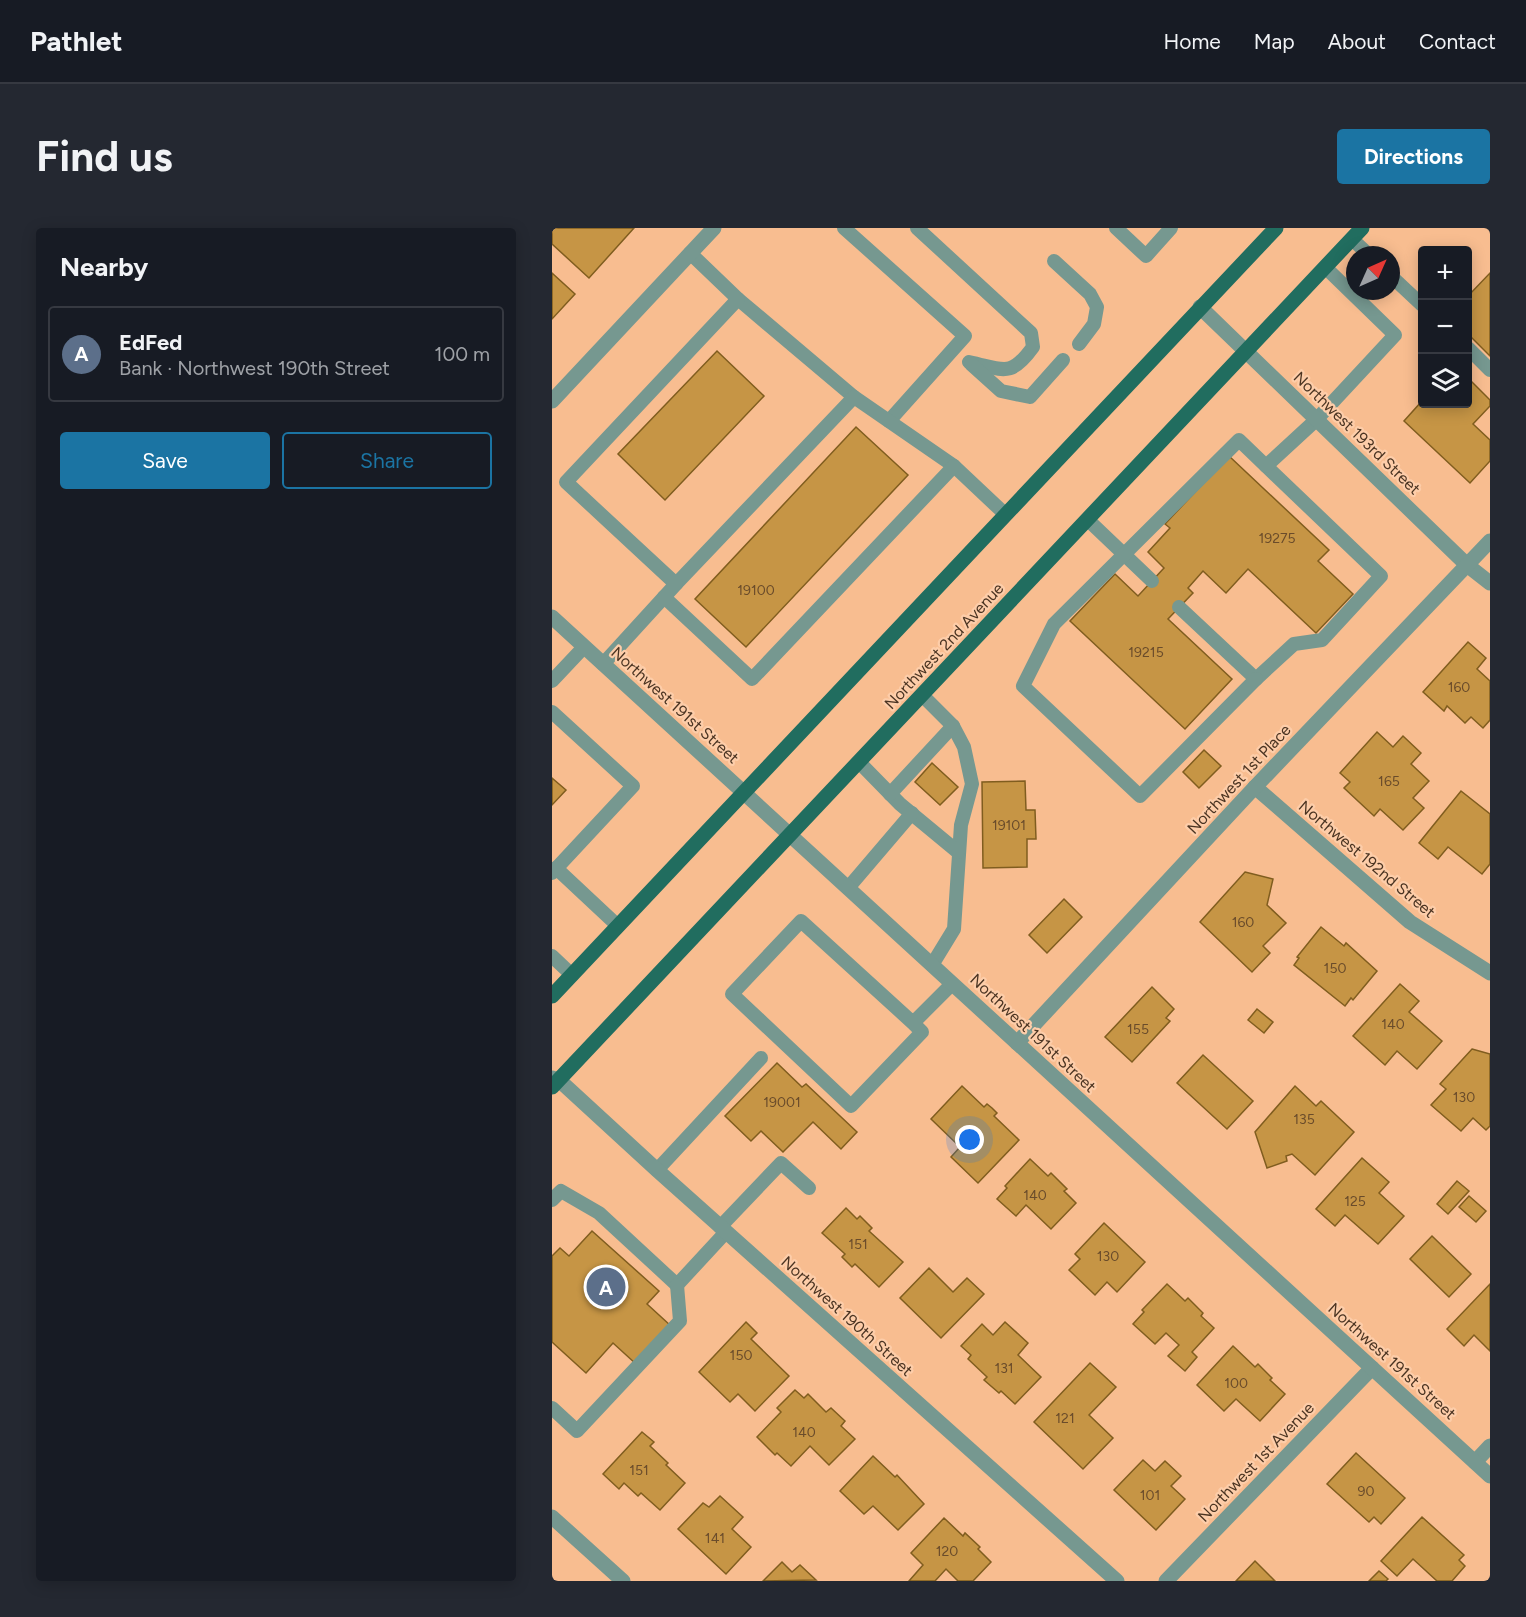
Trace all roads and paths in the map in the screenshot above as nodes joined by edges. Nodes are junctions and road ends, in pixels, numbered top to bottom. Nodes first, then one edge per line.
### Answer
1 (714, 228) edge
2 (844, 228) edge
3 (917, 228) edge
4 (1116, 228) edge
5 (1171, 228) edge
6 (1276, 228) edge
7 (1357, 233) edge
8 (690, 254) junction
9 (1054, 261) dead end
10 (1326, 268) junction
11 (1400, 284) edge
12 (738, 299) junction
13 (1418, 301) edge
14 (1200, 307) junction
15 (1079, 344) dead end
16 (953, 349) junction
17 (1247, 352) junction
18 (1472, 353) edge
19 (1063, 360) dead end
20 (969, 362) junction
21 (1490, 369) edge
22 (854, 397) junction
23 (552, 401) edge
24 (1316, 420) junction
25 (889, 421) junction
26 (954, 466) junction
27 (1266, 466) junction
28 (1005, 514) junction
29 (1088, 520) junction
30 (1490, 541) edge
31 (1124, 554) junction
32 (1467, 565) junction
33 (1152, 581) dead end
34 (1490, 583) edge
35 (676, 584) junction
36 (664, 597) junction
37 (1179, 607) dead end
38 (552, 617) edge
39 (584, 647) junction
40 (603, 664) junction
41 (1256, 679) junction
42 (552, 681) edge
43 (922, 695) junction
44 (552, 712) edge
45 (952, 726) junction
46 (859, 762) junction
47 (1255, 787) junction
48 (744, 793) junction
49 (890, 794) junction
50 (912, 813) junction
51 (790, 835) junction
52 (958, 852) junction
53 (554, 870) edge
54 (848, 888) junction
55 (618, 927) junction
56 (552, 956) edge
57 (932, 965) junction
58 (1490, 973) edge
59 (572, 975) junction
60 (952, 984) junction
61 (552, 996) edge
62 (913, 1023) junction
63 (1017, 1044) junction
64 (761, 1058) dead end
65 (554, 1082) edge
66 (657, 1170) junction
67 (809, 1188) dead end
68 (552, 1200) edge
69 (723, 1229) junction
70 (677, 1285) junction
71 (1372, 1368) junction
72 (552, 1408) edge
73 (1490, 1446) edge
74 (1475, 1462) junction
75 (1490, 1476) edge
76 (552, 1516) edge
77 (623, 1581) edge
78 (1118, 1581) edge
79 (1166, 1581) edge

1 - 8 street
2 - 16 lane
3 - 20 lane
4 - 5 lane
6 - 14 main road
7 - 10 main road, Northwest 2nd Avenue
8 - 12 lane
8 - 23 street
9 - 15 lane
10 - 17 main road, Northwest 2nd Avenue
10 - 24 lane
11 - 13 lane
12 - 22 lane
12 - 35 lane
14 - 17 street, Northwest 193rd Street
14 - 28 main road
16 - 20 lane
16 - 25 lane
17 - 24 street, Northwest 193rd Street
17 - 29 main road, Northwest 2nd Avenue
18 - 21 lane
19 - 20 lane
22 - 25 lane
22 - 35 lane
24 - 27 lane
24 - 32 street, Northwest 193rd Street
25 - 26 lane
26 - 28 lane
26 - 36 lane
27 - 31 lane
27 - 41 lane
28 - 48 main road
29 - 31 lane
29 - 43 main road, Northwest 2nd Avenue
30 - 32 street, Northwest 1st Place
31 - 33 lane
31 - 41 lane
32 - 34 street, Northwest 193rd Street
32 - 47 street, Northwest 1st Place
35 - 36 lane
36 - 40 lane
37 - 41 lane
38 - 39 street, Northwest 191st Street
39 - 40 street, Northwest 191st Street
39 - 42 lane
40 - 48 street, Northwest 191st Street
43 - 45 lane
43 - 46 main road, Northwest 2nd Avenue
44 - 53 lane
45 - 49 lane
45 - 52 lane
46 - 49 lane
46 - 51 main road, Northwest 2nd Avenue
47 - 58 street, Northwest 192nd Street
47 - 63 street, Northwest 1st Place
48 - 51 street, Northwest 191st Street
48 - 55 main road
49 - 50 lane
50 - 52 lane
50 - 54 lane
51 - 54 street, Northwest 191st Street
51 - 65 main road, Northwest 2nd Avenue
52 - 57 lane
53 - 55 lane
54 - 57 street, Northwest 191st Street
55 - 59 main road
56 - 59 lane
57 - 60 street, Northwest 191st Street
59 - 61 main road
60 - 62 lane
60 - 63 street, Northwest 191st Street
62 - 62 lane
63 - 71 street, Northwest 191st Street
64 - 66 lane
65 - 66 street, Northwest 190th Street
66 - 69 street, Northwest 190th Street
67 - 69 lane
68 - 70 lane
69 - 70 lane
69 - 78 street, Northwest 190th Street
70 - 72 lane
71 - 74 street, Northwest 191st Street
71 - 79 street, Northwest 1st Avenue
73 - 74 street
74 - 75 street, Northwest 191st Street
76 - 77 street

